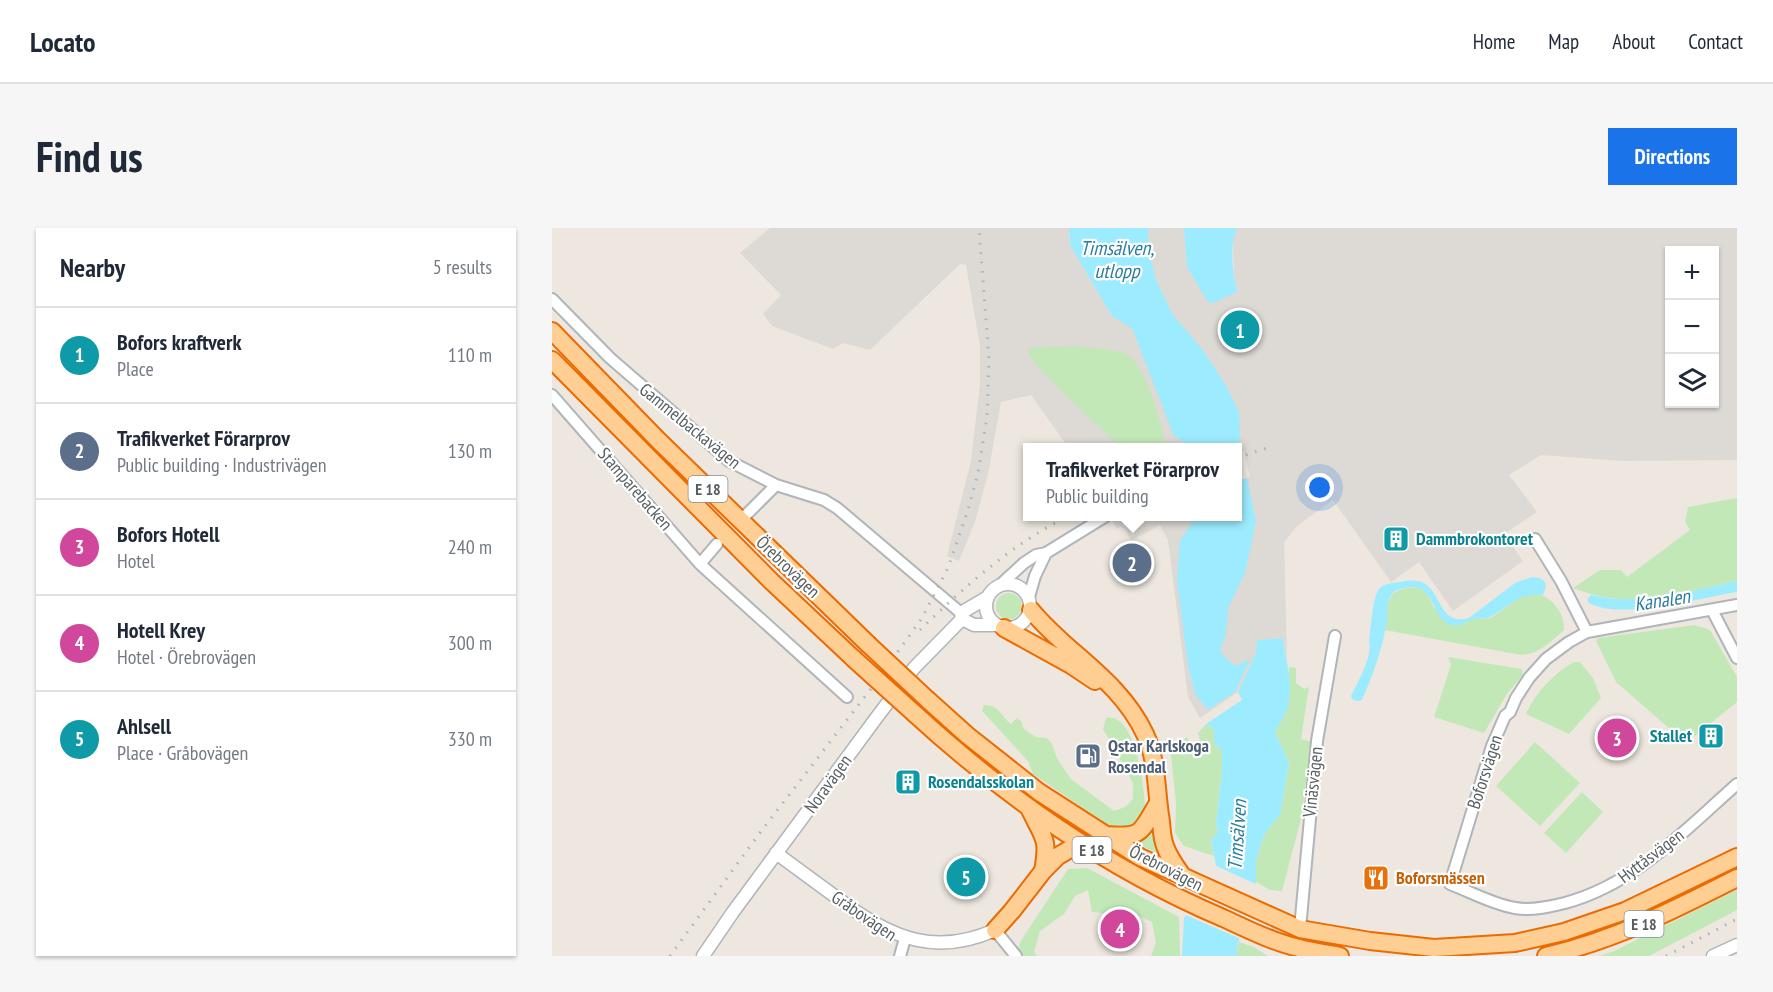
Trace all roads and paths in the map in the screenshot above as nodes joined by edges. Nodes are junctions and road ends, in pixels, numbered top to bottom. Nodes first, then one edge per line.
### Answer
1 (552, 299) edge
2 (552, 331) edge
3 (552, 360) edge
4 (552, 395) edge
5 (776, 485) junction
6 (747, 514) dead end
7 (1098, 521) edge
8 (1535, 540) dead end
9 (717, 544) dead end
10 (1046, 553) junction
11 (700, 564) junction
12 (999, 585) junction
13 (988, 597) junction
14 (1030, 603) junction
15 (1737, 605) edge
16 (1712, 610) junction
17 (961, 616) junction
18 (1000, 627) junction
19 (1587, 632) junction
20 (1335, 636) dead end
21 (1737, 658) edge
22 (1117, 693) junction
23 (847, 697) dead end
24 (1737, 784) edge
25 (1158, 804) junction
26 (1029, 808) junction
27 (1105, 835) junction
28 (1090, 849) junction
29 (776, 853) junction
30 (1737, 856) edge
31 (1042, 871) junction
32 (1737, 878) edge
33 (1184, 879) junction
34 (1450, 884) joint
35 (1299, 929) junction
36 (995, 930) junction
37 (904, 942) junction
38 (1737, 945) edge
39 (1298, 952) edge
40 (703, 956) edge
41 (900, 956) edge
42 (1016, 956) edge
43 (1340, 956) edge
44 (1546, 956) edge
45 (1713, 956) edge

1 - 5 street, Gammelbackavägen
2 - 27 highway, Örebrovägen / E 18, bridge
3 - 26 highway, Örebrovägen / E 18, bridge
4 - 11 street, Stamparebacken
5 - 6 street
5 - 17 street, Gammelbackavägen
7 - 10 street
8 - 19 street
9 - 11 street
10 - 12 street
10 - 14 street
11 - 23 street, Stamparebacken
12 - 13 street
12 - 14 street
13 - 17 street, Noravägen
13 - 18 street
14 - 18 street
14 - 22 highway
15 - 16 street, Boforsvägen
16 - 19 street, Boforsvägen
16 - 21 street
17 - 18 street
17 - 29 street, Noravägen
18 - 22 highway
19 - 34 street, Boforsvägen
20 - 35 street, Vinäsvägen
22 - 25 highway
24 - 34 street, Hyttåsvägen
25 - 27 highway
25 - 33 highway
26 - 28 highway, Örebrovägen / E 18
26 - 31 highway
27 - 33 highway, Örebrovägen / E 18
28 - 31 highway
28 - 39 highway, Örebrovägen / E 18
29 - 37 street, Gråbovägen
29 - 40 street, Noravägen
30 - 35 highway, Örebrovägen / E 18
31 - 36 highway
32 - 44 highway, E 18
33 - 35 highway, Örebrovägen / E 18
35 - 39 highway
36 - 37 street, Gråbovägen
36 - 42 street
37 - 41 street
38 - 45 street
39 - 43 highway, Örebrovägen / E 18

